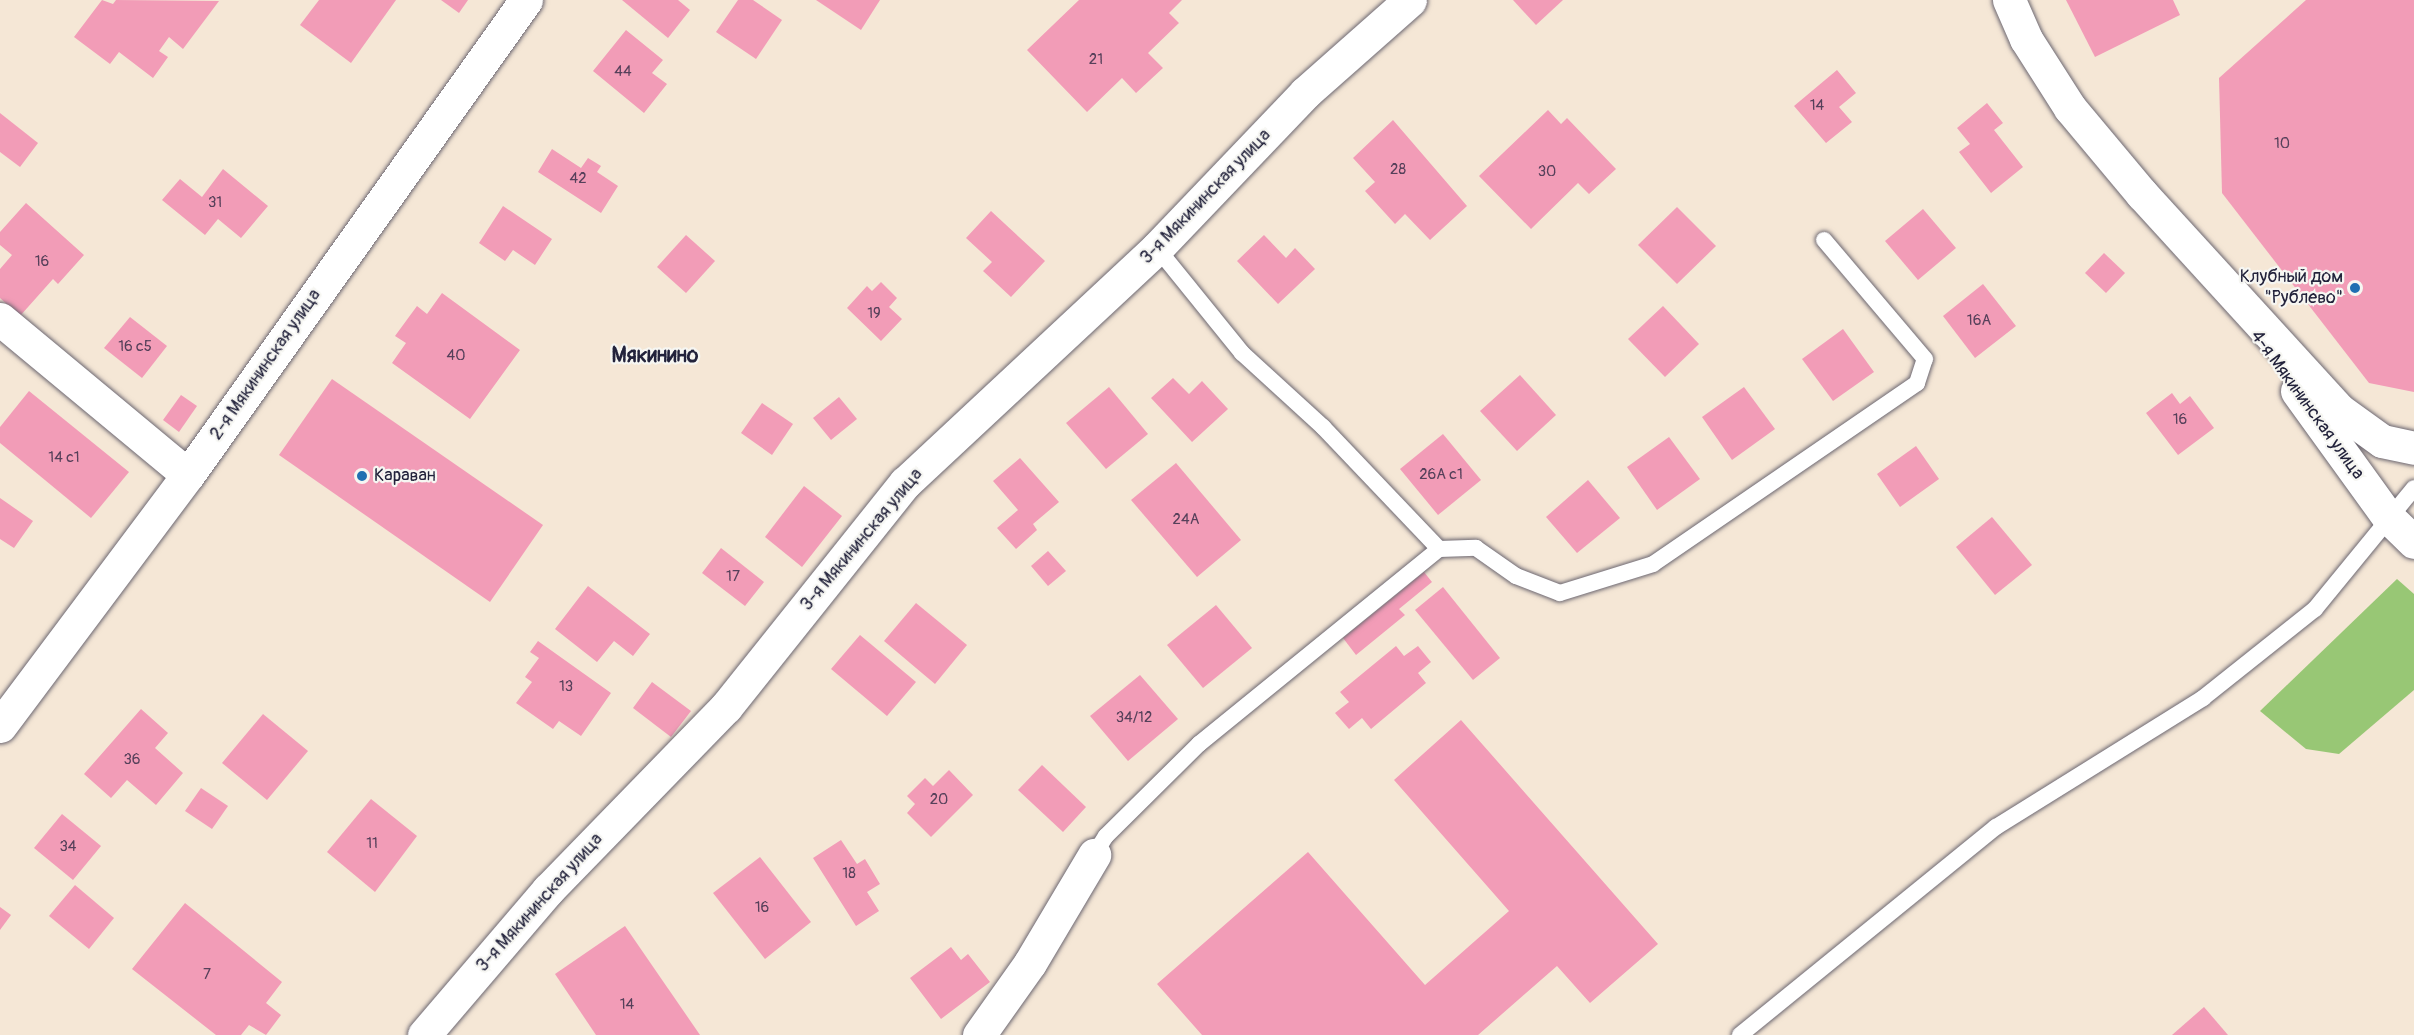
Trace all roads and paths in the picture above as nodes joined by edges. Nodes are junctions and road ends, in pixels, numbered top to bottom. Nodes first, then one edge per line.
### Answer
1 (526, 0) edge
2 (1410, 0) edge
3 (2009, 0) edge
4 (1824, 240) dead end
5 (1158, 248) junction
6 (2205, 263) junction
7 (0, 319) edge
8 (2414, 448) edge
9 (188, 475) junction
10 (2414, 488) edge
11 (2388, 517) junction
12 (2414, 542) edge
13 (1439, 549) junction
14 (0, 726) edge
15 (1094, 855) joint
16 (424, 1035) edge
17 (979, 1035) edge
18 (1740, 1035) edge

1 - 9 street, 2-я Мякининская улица
2 - 5 street, 3-я Мякининская улица
3 - 6 street, 4-я Мякининская улица
4 - 13 lane
5 - 13 lane
5 - 16 street, 3-я Мякининская улица
6 - 8 street, 4-я Мякининская улица
6 - 11 street, 4-я Мякининская улица
7 - 9 street
9 - 14 street, 2-я Мякининская улица
10 - 11 lane
11 - 12 street, 4-я Мякининская улица
11 - 18 lane
13 - 15 lane
15 - 17 street

